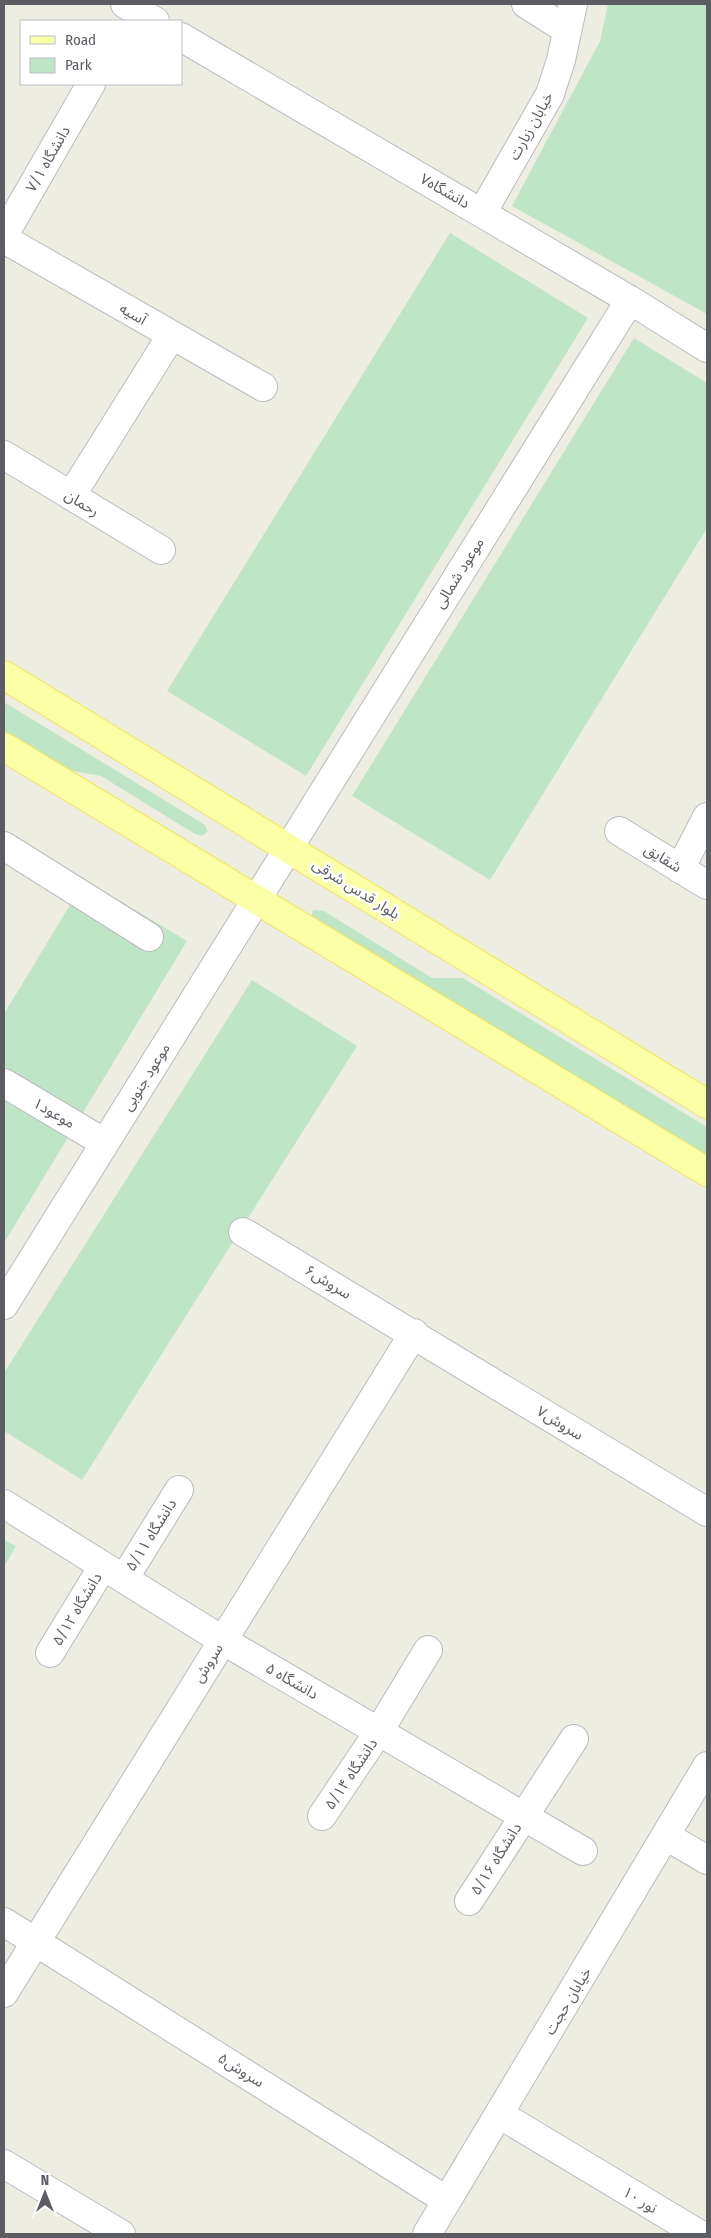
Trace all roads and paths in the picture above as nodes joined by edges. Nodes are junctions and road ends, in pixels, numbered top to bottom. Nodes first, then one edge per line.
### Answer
1 (526, 4) edge
2 (570, 17) edge
3 (182, 38) edge
4 (90, 85) edge
5 (482, 213) junction
6 (4, 235) edge
7 (4, 239) edge
8 (630, 300) junction
9 (171, 336) junction
10 (707, 348) edge
11 (263, 387) dead end
12 (4, 455) edge
13 (71, 496) junction
14 (161, 550) dead end
15 (4, 676) edge
16 (4, 747) edge
17 (707, 817) edge
18 (619, 831) dead end
19 (4, 846) edge
20 (288, 847) junction
21 (680, 869) junction
22 (707, 885) edge
23 (258, 899) junction
24 (149, 937) dead end
25 (4, 1083) edge
26 (707, 1104) edge
27 (105, 1143) junction
28 (707, 1172) edge
29 (243, 1232) dead end
30 (4, 1306) edge
31 (414, 1333) junction
32 (178, 1490) dead end
33 (4, 1504) edge
34 (707, 1512) edge
35 (113, 1572) junction
36 (222, 1640) junction
37 (428, 1650) dead end
38 (50, 1653) dead end
39 (379, 1732) junction
40 (574, 1739) dead end
41 (707, 1766) edge
42 (322, 1816) dead end
43 (523, 1816) junction
44 (666, 1836) junction
45 (583, 1851) dead end
46 (707, 1860) edge
47 (469, 1901) dead end
48 (4, 1922) edge
49 (36, 1941) junction
50 (4, 1994) edge
51 (499, 2114) junction
52 (4, 2164) edge
53 (446, 2200) junction
54 (121, 2234) edge
55 (427, 2234) edge
56 (699, 2234) edge

1 - 2 street
2 - 5 street, خیابان زیارت
3 - 5 street, دانشگاه۷
4 - 6 street, دانشگاه ۷/۱
5 - 8 street, دانشگاه۷
7 - 9 street, آسیه
8 - 10 street, دانشگاه۷
8 - 20 street, موعود شمالی
9 - 11 street, آسیه
9 - 13 street
12 - 13 street, رحمان
13 - 14 street, رحمان
15 - 20 main road, بلوار قدس شرقی
16 - 23 main road
17 - 21 street
18 - 21 street, شقایق
19 - 24 street
20 - 23 street, موعود جنوبی
20 - 26 main road, بلوار قدس شرقی
21 - 22 street, شقایق
23 - 27 street, موعود جنوبی
23 - 28 main road
25 - 27 street, موعود۱
27 - 30 street, موعود جنوبی
29 - 31 street, سروش۶
31 - 34 street, سروش۷
31 - 36 street, سروش
32 - 35 street, دانشگاه ۵/۱۱
33 - 35 street, دانشگاه ۵
35 - 36 street, دانشگاه ۵
35 - 38 street, دانشگاه ۵/۱۲
36 - 39 street, دانشگاه ۵
36 - 49 street, سروش
37 - 39 street, دانشگاه ۵/۱۴
39 - 42 street, دانشگاه ۵/۱۴
39 - 43 street, دانشگاه ۵
40 - 43 street, دانشگاه ۵/۱۶
41 - 44 street, خیابان حجت
43 - 45 street, دانشگاه ۵
43 - 47 street, دانشگاه ۵/۱۶
44 - 46 street
44 - 51 street, خیابان حجت
48 - 49 street, سروش۵
49 - 50 street, سروش
49 - 53 street, سروش۵
51 - 53 street, خیابان حجت
51 - 56 street, نور ۱۰
52 - 54 street
53 - 55 street, خیابان حجت

